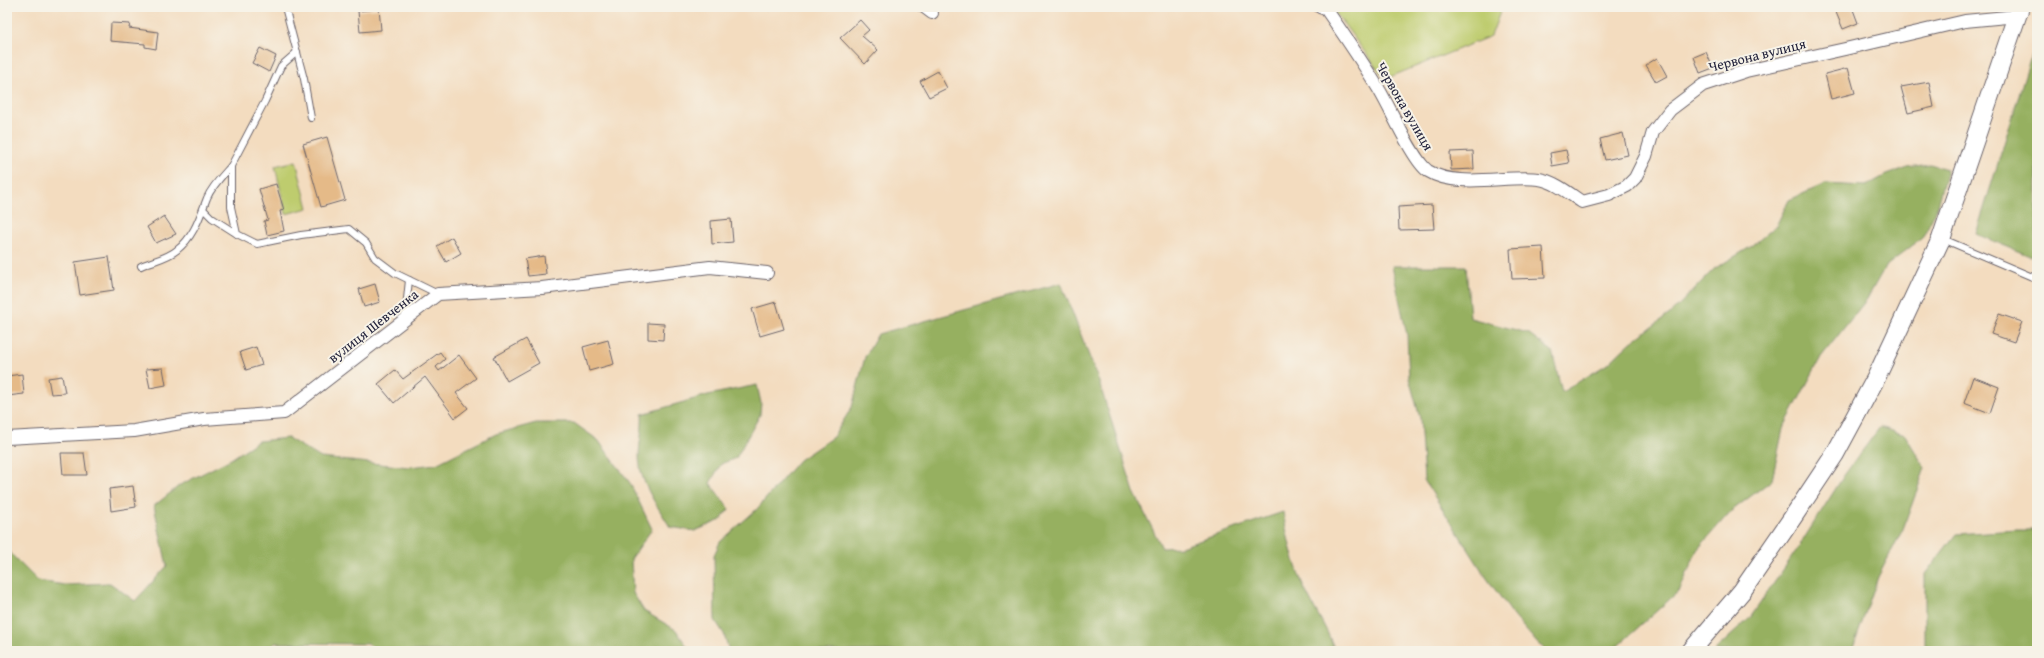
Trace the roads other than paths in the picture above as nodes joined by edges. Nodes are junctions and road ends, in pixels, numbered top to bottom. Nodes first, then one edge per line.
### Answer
1 (285, 7) edge
2 (1320, 7) edge
3 (2018, 12) edge
4 (297, 52) junction
5 (311, 118) dead end
6 (231, 166) junction
7 (204, 210) junction
8 (237, 234) junction
9 (1941, 239) junction
10 (141, 266) dead end
11 (767, 273) dead end
12 (2037, 279) edge
13 (409, 280) junction
14 (438, 294) junction
15 (405, 320) junction
16 (7, 438) edge
17 (1691, 651) edge

1 - 4 lane
2 - 3 street, Червона вулиця
3 - 9 street
4 - 5 lane
4 - 6 lane
6 - 7 lane
6 - 8 lane
7 - 8 lane
7 - 10 lane
8 - 13 lane
9 - 12 lane
9 - 17 street
11 - 14 street, вулиця Шевченка
13 - 14 lane
13 - 15 lane
14 - 15 street, вулиця Шевченка
15 - 16 street, вулиця Шевченка

